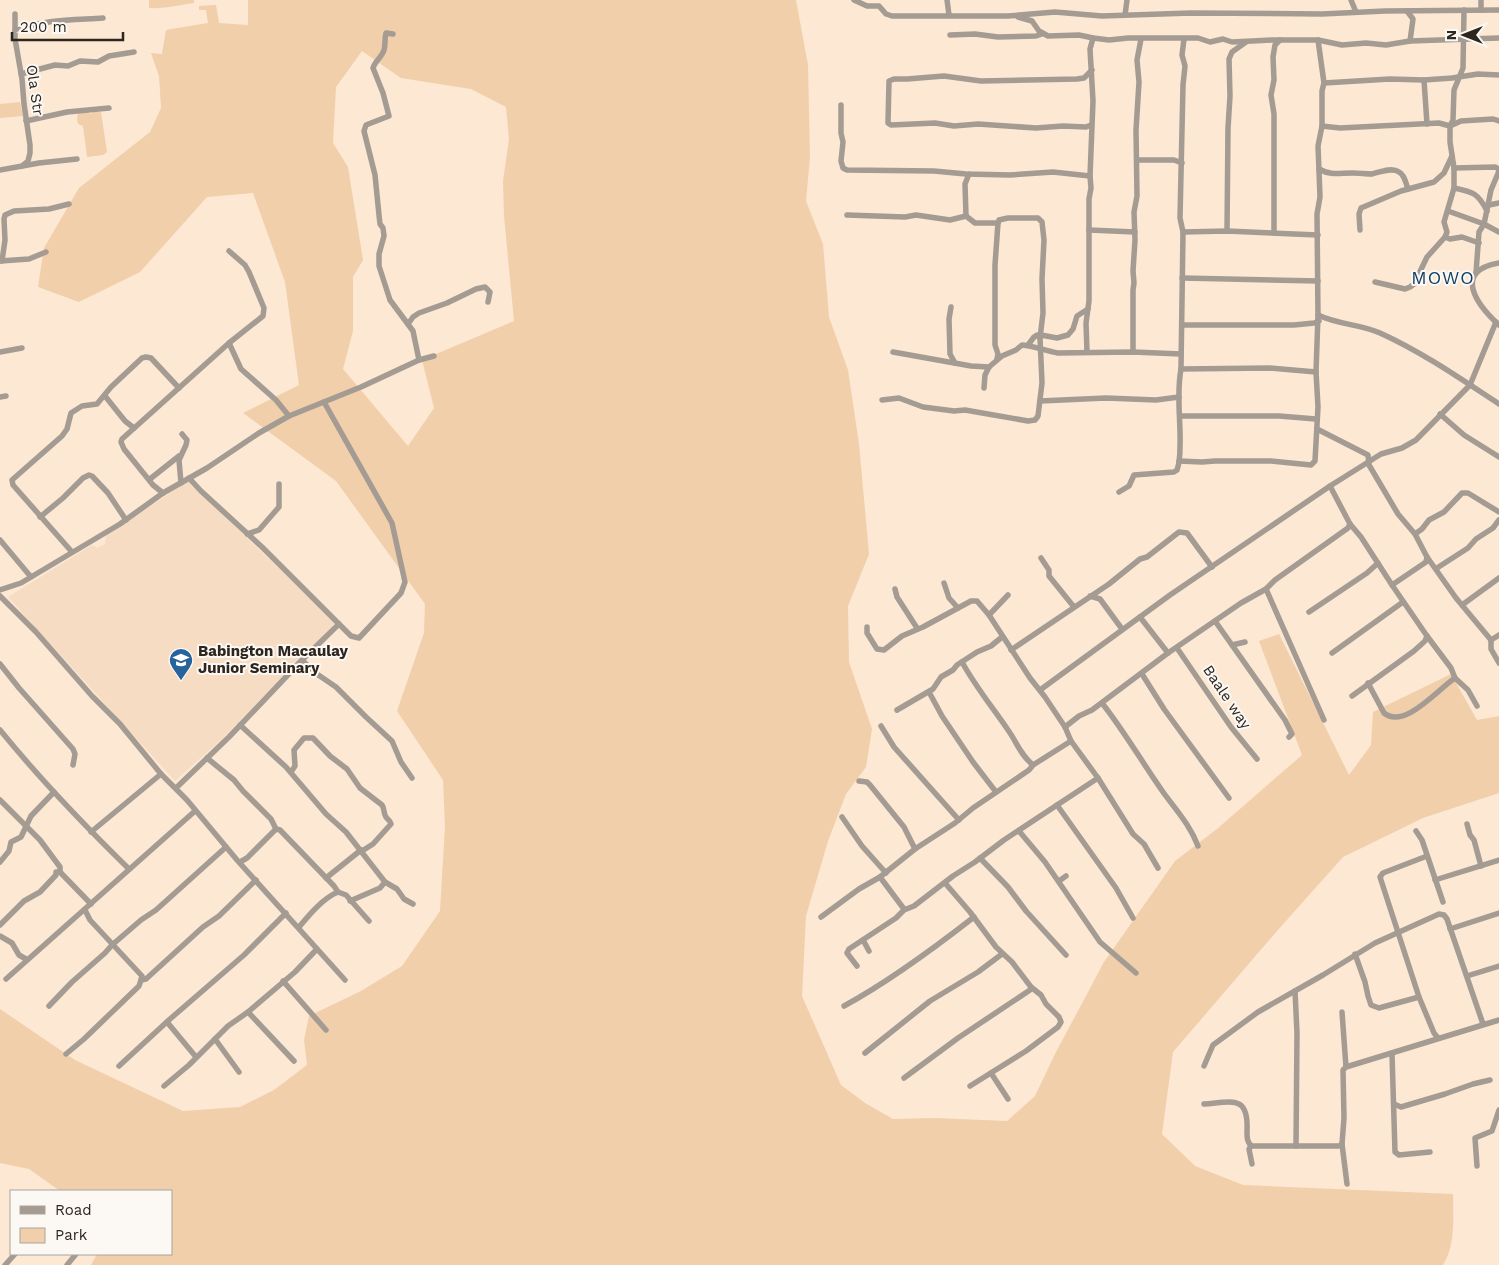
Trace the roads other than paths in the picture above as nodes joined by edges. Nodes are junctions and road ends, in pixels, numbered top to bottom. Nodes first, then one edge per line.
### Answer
1 (854, 0) edge
2 (947, 0) edge
3 (1127, 0) edge
4 (1351, 0) edge
5 (1481, 0) edge
6 (1464, 10) junction
7 (1481, 10) junction
8 (1499, 10) edge
9 (1408, 11) junction
10 (1356, 12) junction
11 (15, 14) dead end
12 (949, 15) junction
13 (1125, 15) junction
14 (1026, 17) junction
15 (103, 18) dead end
16 (15, 31) junction
17 (393, 34) dead end
18 (1042, 34) junction
19 (950, 35) dead end
20 (1093, 38) junction
21 (1499, 38) edge
22 (1102, 39) junction
23 (1141, 39) junction
24 (1184, 39) junction
25 (1464, 40) junction
26 (1246, 41) junction
27 (1410, 41) junction
28 (1274, 42) junction
29 (1320, 43) junction
30 (1090, 48) junction
31 (134, 52) dead end
32 (1092, 70) junction
33 (21, 74) junction
34 (1499, 75) edge
35 (1460, 76) junction
36 (1084, 78) junction
37 (1424, 80) junction
38 (1324, 83) junction
39 (1092, 86) junction
40 (841, 105) dead end
41 (109, 108) dead end
42 (26, 121) junction
43 (1499, 121) edge
44 (1427, 124) junction
45 (1322, 126) junction
46 (1450, 126) junction
47 (1090, 128) junction
48 (1452, 156) junction
49 (77, 159) dead end
50 (1137, 160) junction
51 (1182, 163) junction
52 (22, 166) junction
53 (1454, 168) junction
54 (1319, 169) junction
55 (0, 170) edge
56 (1499, 170) edge
57 (1325, 172) junction
58 (969, 174) junction
59 (1090, 176) junction
60 (1318, 176) junction
61 (1454, 188) junction
62 (1408, 189) junction
63 (1499, 203) edge
64 (70, 204) dead end
65 (1488, 208) junction
66 (1448, 211) junction
67 (847, 215) dead end
68 (966, 216) junction
69 (998, 223) junction
70 (1484, 224) junction
71 (1089, 230) junction
72 (1360, 230) dead end
73 (1227, 231) junction
74 (1135, 232) junction
75 (1183, 232) junction
76 (1499, 232) edge
77 (1274, 233) junction
78 (1318, 234) junction
79 (1445, 237) junction
80 (1479, 243) junction
81 (229, 251) dead end
82 (46, 252) dead end
83 (1, 261) edge
84 (1499, 263) edge
85 (1476, 273) junction
86 (1182, 278) junction
87 (1318, 281) junction
88 (1374, 282) dead end
89 (488, 302) dead end
90 (951, 307) dead end
91 (1088, 309) junction
92 (1318, 318) junction
93 (1497, 323) edge
94 (408, 324) junction
95 (1182, 325) junction
96 (1041, 336) junction
97 (229, 343) junction
98 (1028, 345) junction
99 (22, 348) dead end
100 (1042, 348) junction
101 (0, 352) edge
102 (893, 352) dead end
103 (1087, 352) junction
104 (1133, 352) junction
105 (1181, 354) junction
106 (434, 356) dead end
107 (999, 357) junction
108 (419, 360) junction
109 (955, 363) junction
110 (990, 367) junction
111 (1181, 370) junction
112 (1316, 372) junction
113 (1470, 385) junction
114 (179, 388) junction
115 (984, 388) dead end
116 (105, 396) junction
117 (1179, 397) junction
118 (882, 400) dead end
119 (1040, 401) junction
120 (324, 402) junction
121 (1499, 404) edge
122 (1440, 414) junction
123 (289, 416) junction
124 (1181, 416) junction
125 (1316, 419) junction
126 (134, 428) junction
127 (1317, 429) junction
128 (182, 434) dead end
129 (181, 455) junction
130 (1499, 456) edge
131 (1180, 461) junction
132 (1368, 461) junction
133 (189, 478) junction
134 (150, 479) junction
135 (181, 483) junction
136 (279, 484) dead end
137 (153, 485) junction
138 (1330, 486) junction
139 (1119, 492) dead end
140 (163, 493) junction
141 (155, 499) junction
142 (1499, 512) edge
143 (40, 517) junction
144 (126, 520) junction
145 (1499, 520) edge
146 (1350, 527) junction
147 (247, 534) junction
148 (1415, 534) junction
149 (0, 540) edge
150 (72, 552) junction
151 (1041, 558) dead end
152 (1427, 560) junction
153 (1378, 563) junction
154 (1435, 566) junction
155 (1212, 567) junction
156 (31, 577) junction
157 (1499, 578) edge
158 (944, 583) dead end
159 (1392, 585) junction
160 (895, 588) dead end
161 (1266, 589) junction
162 (0, 590) edge
163 (1099, 590) junction
164 (1008, 595) dead end
165 (0, 596) edge
166 (1090, 596) junction
167 (1100, 599) junction
168 (1403, 602) junction
169 (1462, 605) junction
170 (1074, 607) junction
171 (958, 608) junction
172 (1309, 612) dead end
173 (989, 615) junction
174 (1140, 617) junction
175 (1215, 621) junction
176 (339, 624) junction
177 (867, 627) dead end
178 (917, 628) junction
179 (1122, 629) junction
180 (1499, 635) edge
181 (1427, 636) junction
182 (1002, 637) junction
183 (1491, 640) junction
184 (1246, 642) dead end
185 (1232, 645) junction
186 (1177, 648) junction
187 (1011, 650) junction
188 (1332, 653) dead end
189 (1168, 654) junction
190 (302, 660) junction
191 (962, 662) junction
192 (1499, 663) edge
193 (0, 664) edge
194 (1142, 674) junction
195 (1455, 678) junction
196 (1368, 683) junction
197 (1040, 690) junction
198 (928, 692) junction
199 (1352, 696) dead end
200 (1102, 703) junction
201 (1477, 706) dead end
202 (897, 710) dead end
203 (1324, 720) dead end
204 (240, 726) junction
205 (881, 726) dead end
206 (1065, 727) junction
207 (0, 730) edge
208 (1288, 738) dead end
209 (1071, 741) junction
210 (207, 758) junction
211 (1257, 760) dead end
212 (73, 764) dead end
213 (1033, 766) junction
214 (291, 772) junction
215 (161, 774) junction
216 (412, 778) dead end
217 (1098, 778) junction
218 (859, 781) dead end
219 (176, 788) junction
220 (54, 792) junction
221 (996, 792) junction
222 (1229, 798) dead end
223 (0, 800) edge
224 (1057, 805) junction
225 (195, 811) junction
226 (842, 817) dead end
227 (959, 820) junction
228 (1467, 824) dead end
229 (26, 828) junction
230 (276, 829) junction
231 (1019, 830) junction
232 (1416, 831) dead end
233 (91, 832) junction
234 (226, 846) junction
235 (1198, 846) dead end
236 (914, 849) junction
237 (361, 851) junction
238 (1426, 856) junction
239 (980, 858) junction
240 (1499, 860) edge
241 (0, 862) edge
242 (240, 862) junction
243 (1482, 866) junction
244 (1158, 868) dead end
245 (128, 869) junction
246 (60, 872) junction
247 (886, 873) junction
248 (1066, 876) dead end
249 (880, 877) junction
250 (326, 878) junction
251 (256, 880) junction
252 (1435, 880) junction
253 (1059, 881) junction
254 (385, 882) junction
255 (945, 883) junction
256 (338, 892) junction
257 (350, 901) junction
258 (1442, 902) dead end
259 (91, 904) junction
260 (413, 904) dead end
261 (904, 909) junction
262 (85, 910) junction
263 (1499, 913) edge
264 (286, 914) junction
265 (821, 917) dead end
266 (974, 917) junction
267 (1134, 918) dead end
268 (369, 921) dead end
269 (0, 926) edge
270 (298, 927) junction
271 (1450, 929) junction
272 (1397, 932) junction
273 (0, 936) edge
274 (863, 940) junction
275 (112, 945) junction
276 (317, 950) junction
277 (869, 950) dead end
278 (1002, 954) junction
279 (1066, 954) dead end
280 (1355, 954) junction
281 (26, 959) junction
282 (857, 966) dead end
283 (1499, 966) edge
284 (1136, 973) dead end
285 (1467, 976) junction
286 (6, 979) dead end
287 (141, 980) junction
288 (345, 980) dead end
289 (283, 981) junction
290 (1031, 988) junction
291 (1295, 991) junction
292 (1419, 997) junction
293 (49, 1006) dead end
294 (844, 1006) dead end
295 (248, 1012) junction
296 (1342, 1012) dead end
297 (1499, 1020) edge
298 (167, 1022) junction
299 (1483, 1024) junction
300 (326, 1030) dead end
301 (1438, 1038) junction
302 (215, 1039) junction
303 (865, 1053) dead end
304 (66, 1054) dead end
305 (1392, 1054) junction
306 (196, 1057) junction
307 (294, 1061) dead end
308 (119, 1066) dead end
309 (1204, 1066) dead end
310 (1346, 1067) junction
311 (240, 1072) dead end
312 (991, 1073) junction
313 (904, 1078) dead end
314 (1490, 1080) dead end
315 (164, 1086) dead end
316 (970, 1086) dead end
317 (1008, 1099) dead end
318 (1204, 1104) dead end
319 (1394, 1104) junction
320 (1499, 1110) edge
321 (1342, 1144) junction
322 (1251, 1146) junction
323 (1296, 1146) junction
324 (1430, 1152) dead end
325 (1252, 1164) dead end
326 (1476, 1166) dead end
327 (1347, 1184) dead end
328 (14, 1255) edge
329 (75, 1255) edge
330 (5, 1265) edge
331 (67, 1265) edge

1 - 12 street
2 - 12 street
3 - 13 street
4 - 10 street
5 - 7 street
6 - 7 street
6 - 9 street
6 - 25 street
7 - 8 street
9 - 10 street
9 - 27 street
10 - 13 street
11 - 16 street, Ola Str
12 - 14 street
13 - 14 street
14 - 18 street
15 - 16 street
16 - 33 street, Ola Str
17 - 94 street
18 - 19 street
18 - 20 street
20 - 22 street
20 - 30 street
21 - 25 street
22 - 23 street
22 - 30 street
23 - 24 street
23 - 50 street
24 - 26 street
24 - 51 street
25 - 27 street
25 - 35 street
26 - 28 street
26 - 73 street
27 - 29 street
28 - 29 street
28 - 77 street
29 - 38 street
30 - 32 street
31 - 33 street
32 - 36 street
32 - 39 street
33 - 42 street, Ola Str
34 - 35 street
35 - 37 street
35 - 46 street
36 - 39 street
36 - 47 street
37 - 38 street
37 - 44 street
38 - 45 street
39 - 47 street
40 - 58 street
41 - 42 street
42 - 52 street, Ola Str
43 - 46 street
44 - 45 street
44 - 46 street
45 - 54 street
46 - 48 street
47 - 59 street
48 - 53 street
48 - 62 street
49 - 52 street
50 - 51 street
50 - 74 street
51 - 75 street
52 - 55 street
53 - 56 street
53 - 61 street
54 - 57 street
54 - 60 street
56 - 65 street
57 - 60 street
57 - 62 street
58 - 59 street
58 - 68 street
59 - 71 street
60 - 78 street
61 - 65 street
61 - 66 street
62 - 72 street
63 - 65 street
64 - 83 street
65 - 70 street
66 - 70 street
66 - 79 street
67 - 68 street
68 - 69 street
69 - 96 street
69 - 107 street
70 - 76 street
70 - 80 street
71 - 74 street
71 - 91 street
73 - 75 street
73 - 77 street
74 - 104 street
75 - 86 street
77 - 78 street
78 - 87 street
79 - 80 street
79 - 88 street
80 - 85 street
81 - 97 street
82 - 83 street
84 - 85 street
85 - 93 street
86 - 87 street
86 - 95 street
87 - 92 street
89 - 94 street
90 - 109 street
91 - 96 street
91 - 103 street
92 - 95 street
92 - 112 street
92 - 113 street
93 - 113 street
94 - 108 street
95 - 105 street
96 - 98 street
96 - 100 street
97 - 114 street
97 - 123 street
98 - 100 street
98 - 107 street
99 - 101 street
100 - 103 street
100 - 119 street
102 - 109 street
103 - 104 street
104 - 105 street
105 - 111 street
106 - 108 street
107 - 110 street
108 - 120 street
109 - 110 street
110 - 115 street
111 - 112 street
111 - 117 street
112 - 125 street
113 - 121 street
113 - 122 street
114 - 116 street
114 - 126 street
116 - 126 street
116 - 143 street
117 - 119 street
117 - 124 street
118 - 119 street
120 - 123 street
120 - 176 street
122 - 130 street
122 - 132 street
123 - 133 street
124 - 125 street
124 - 131 street
125 - 127 street
126 - 134 street
127 - 131 street
127 - 132 street
128 - 129 street
129 - 134 street
129 - 135 street
131 - 139 street
132 - 138 street
132 - 148 street
133 - 135 street
133 - 147 street
134 - 137 street
135 - 140 street
136 - 147 street
137 - 140 street
137 - 141 street
138 - 146 street
138 - 155 street
140 - 141 street
141 - 144 street
142 - 148 street
143 - 144 street
143 - 150 street
144 - 150 street
145 - 154 street
146 - 153 street
146 - 161 street
147 - 176 street
148 - 152 street
149 - 156 street
150 - 156 street
151 - 170 street
152 - 154 street
152 - 159 street
153 - 159 street
153 - 172 street
154 - 169 street
155 - 163 street
155 - 174 street
156 - 162 street
157 - 169 street
158 - 171 street
159 - 168 street
160 - 178 street
161 - 175 street
161 - 203 street
163 - 166 street
163 - 167 street
164 - 173 street
165 - 215 street
166 - 167 street
166 - 170 street
167 - 179 street
168 - 181 street
168 - 188 street
169 - 183 street
170 - 187 street
171 - 173 street
171 - 178 street
173 - 182 street
174 - 179 street
174 - 189 street
175 - 185 street
175 - 186 street
176 - 190 street
177 - 178 street
179 - 197 street
180 - 183 street
181 - 195 street
181 - 196 street
182 - 187 street
182 - 191 street
183 - 192 street
184 - 185 street
185 - 208 street
186 - 189 street
186 - 211 street, Baale way
187 - 197 street
189 - 194 street
190 - 204 street
190 - 216 street
191 - 198 street
191 - 213 street
193 - 212 street
194 - 200 street
194 - 222 street
195 - 196 street
195 - 201 street
196 - 199 street
197 - 206 street
198 - 202 street
198 - 221 street
200 - 206 street
200 - 235 street
204 - 210 street
204 - 214 street
205 - 227 street
206 - 209 street
207 - 220 street
209 - 213 street
209 - 217 street
210 - 219 street
210 - 230 street
213 - 221 street
214 - 237 street
214 - 237 street
215 - 219 street
215 - 233 street
217 - 224 street
217 - 244 street
218 - 236 street
219 - 225 street
220 - 229 street
220 - 233 street
221 - 227 street
223 - 229 street
224 - 231 street
224 - 267 street
225 - 234 street
225 - 245 street
226 - 247 street
227 - 236 street
228 - 243 street
229 - 241 street
229 - 246 street
230 - 242 street
230 - 250 street
231 - 239 street
231 - 253 street
232 - 238 street
233 - 245 street
234 - 242 street
234 - 275 street
236 - 247 street
237 - 250 street
237 - 254 street
238 - 252 street
238 - 272 street
239 - 255 street
239 - 279 street
240 - 243 street
242 - 251 street
243 - 252 street
245 - 259 street
246 - 259 street
246 - 269 street
247 - 249 street
248 - 253 street
249 - 261 street
249 - 265 street
250 - 256 street
251 - 264 street
251 - 287 street
252 - 258 street
253 - 284 street
254 - 257 street
254 - 260 street
255 - 261 street
255 - 266 street
256 - 257 street
256 - 270 street
257 - 268 street
259 - 262 street
261 - 274 street
262 - 275 street
262 - 281 street
263 - 271 street
264 - 270 street
264 - 298 street
266 - 278 street
266 - 294 street
270 - 276 street
271 - 272 street
271 - 285 street
272 - 280 street
272 - 292 street
273 - 281 street
274 - 277 street
274 - 282 street
275 - 287 street
275 - 293 street
276 - 288 street
276 - 289 street
278 - 290 street
278 - 303 street
280 - 291 street
280 - 292 street
281 - 286 street
283 - 285 street
285 - 299 street
287 - 304 street
289 - 295 street
289 - 300 street
290 - 312 street
290 - 313 street
291 - 309 street
291 - 323 street
292 - 301 street
295 - 302 street
295 - 307 street
296 - 310 street
297 - 299 street
298 - 306 street
298 - 308 street
299 - 301 street
301 - 305 street
302 - 306 street
302 - 311 street
305 - 310 street
305 - 319 street
306 - 315 street
310 - 321 street
312 - 316 street
312 - 317 street
314 - 319 street
318 - 322 street
319 - 324 street
320 - 326 street
321 - 323 street
321 - 327 street
322 - 323 street
322 - 325 street
328 - 330 street
329 - 331 street

